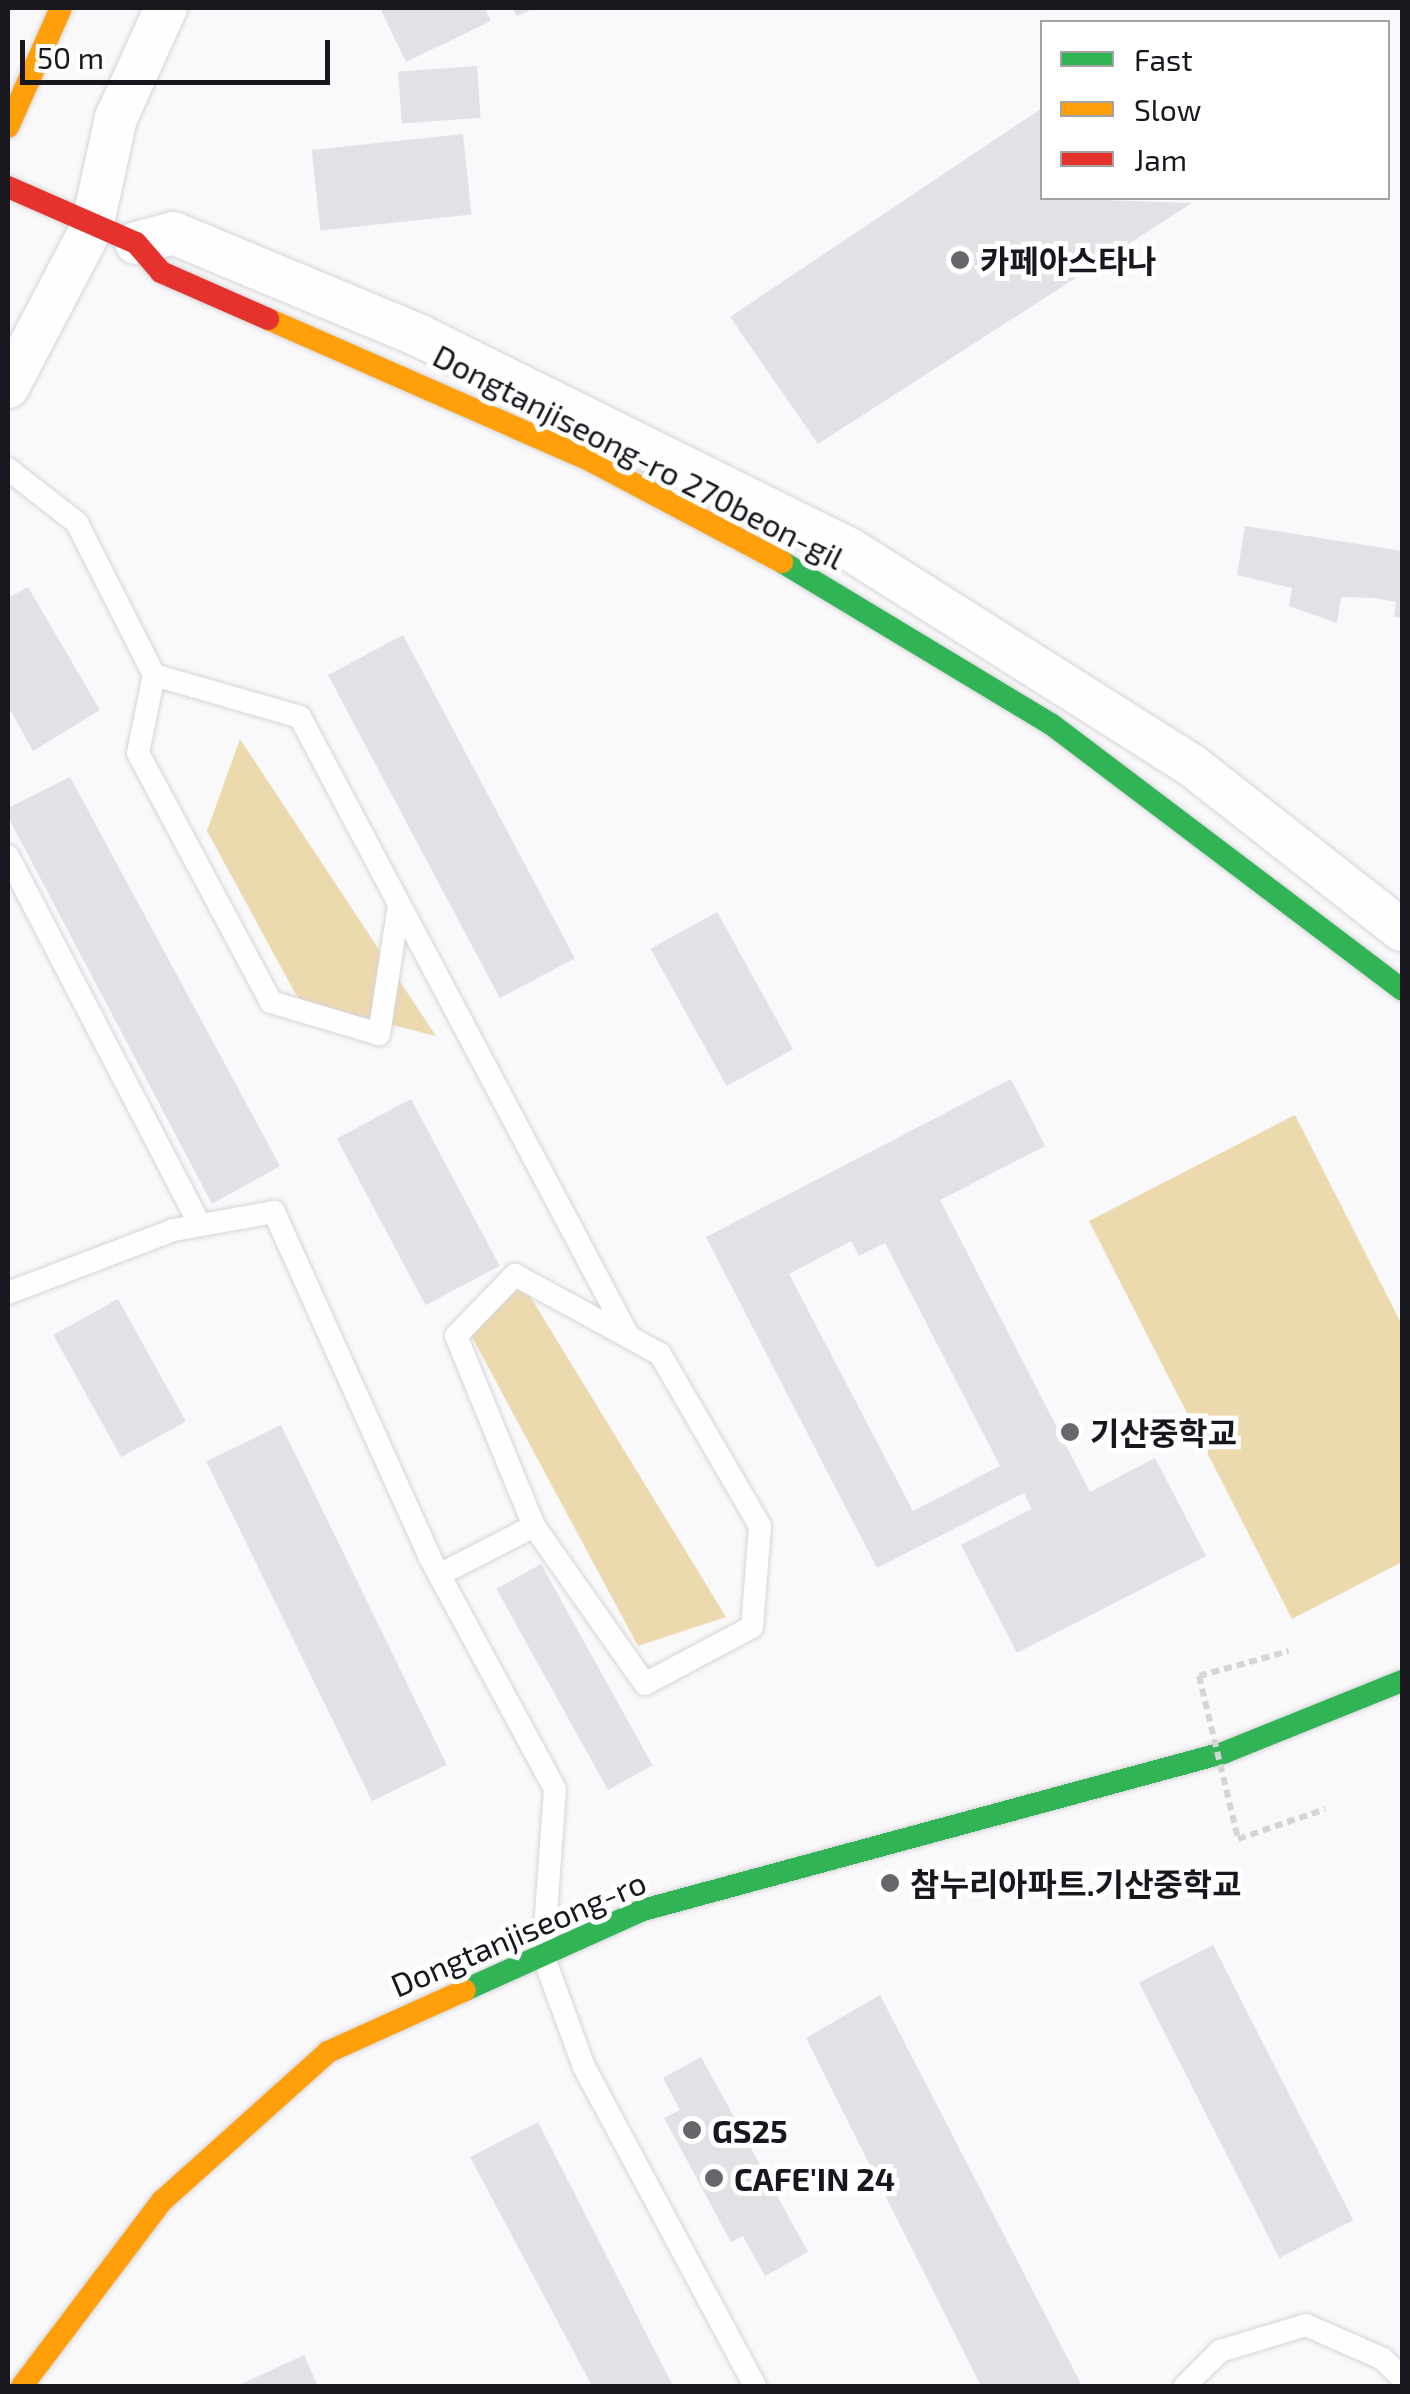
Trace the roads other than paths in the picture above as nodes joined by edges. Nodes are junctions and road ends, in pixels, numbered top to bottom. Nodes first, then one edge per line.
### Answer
1 (61, 8) edge
2 (166, 8) edge
3 (8, 127) edge
4 (8, 187) edge
5 (92, 227) junction
6 (136, 243) junction
7 (8, 386) edge
8 (8, 468) edge
9 (154, 674) junction
10 (8, 856) edge
11 (399, 905) junction
12 (1402, 930) edge
13 (1402, 989) edge
14 (200, 1225) junction
15 (8, 1293) edge
16 (629, 1336) junction
17 (534, 1526) junction
18 (440, 1575) junction
19 (1402, 1681) edge
20 (543, 1956) junction
21 (20, 2370) edge
22 (1402, 2378) edge
23 (755, 2386) edge
24 (1185, 2386) edge

1 - 3 main road
2 - 5 street
4 - 5 main road, Dongtanjiseong-ro 270beon-gil
5 - 6 main road, Dongtanjiseong-ro 270beon-gil
5 - 7 street
6 - 12 street
6 - 13 main road, Dongtanjiseong-ro 270beon-gil
8 - 9 lane
9 - 11 lane
9 - 11 lane
10 - 14 lane
11 - 16 lane
14 - 15 lane
14 - 18 lane
16 - 17 lane
16 - 17 lane
17 - 18 lane
18 - 20 lane
19 - 20 main road, Dongtanjiseong-ro
20 - 21 main road, Dongtanjiseong-ro
20 - 23 lane
22 - 24 lane

